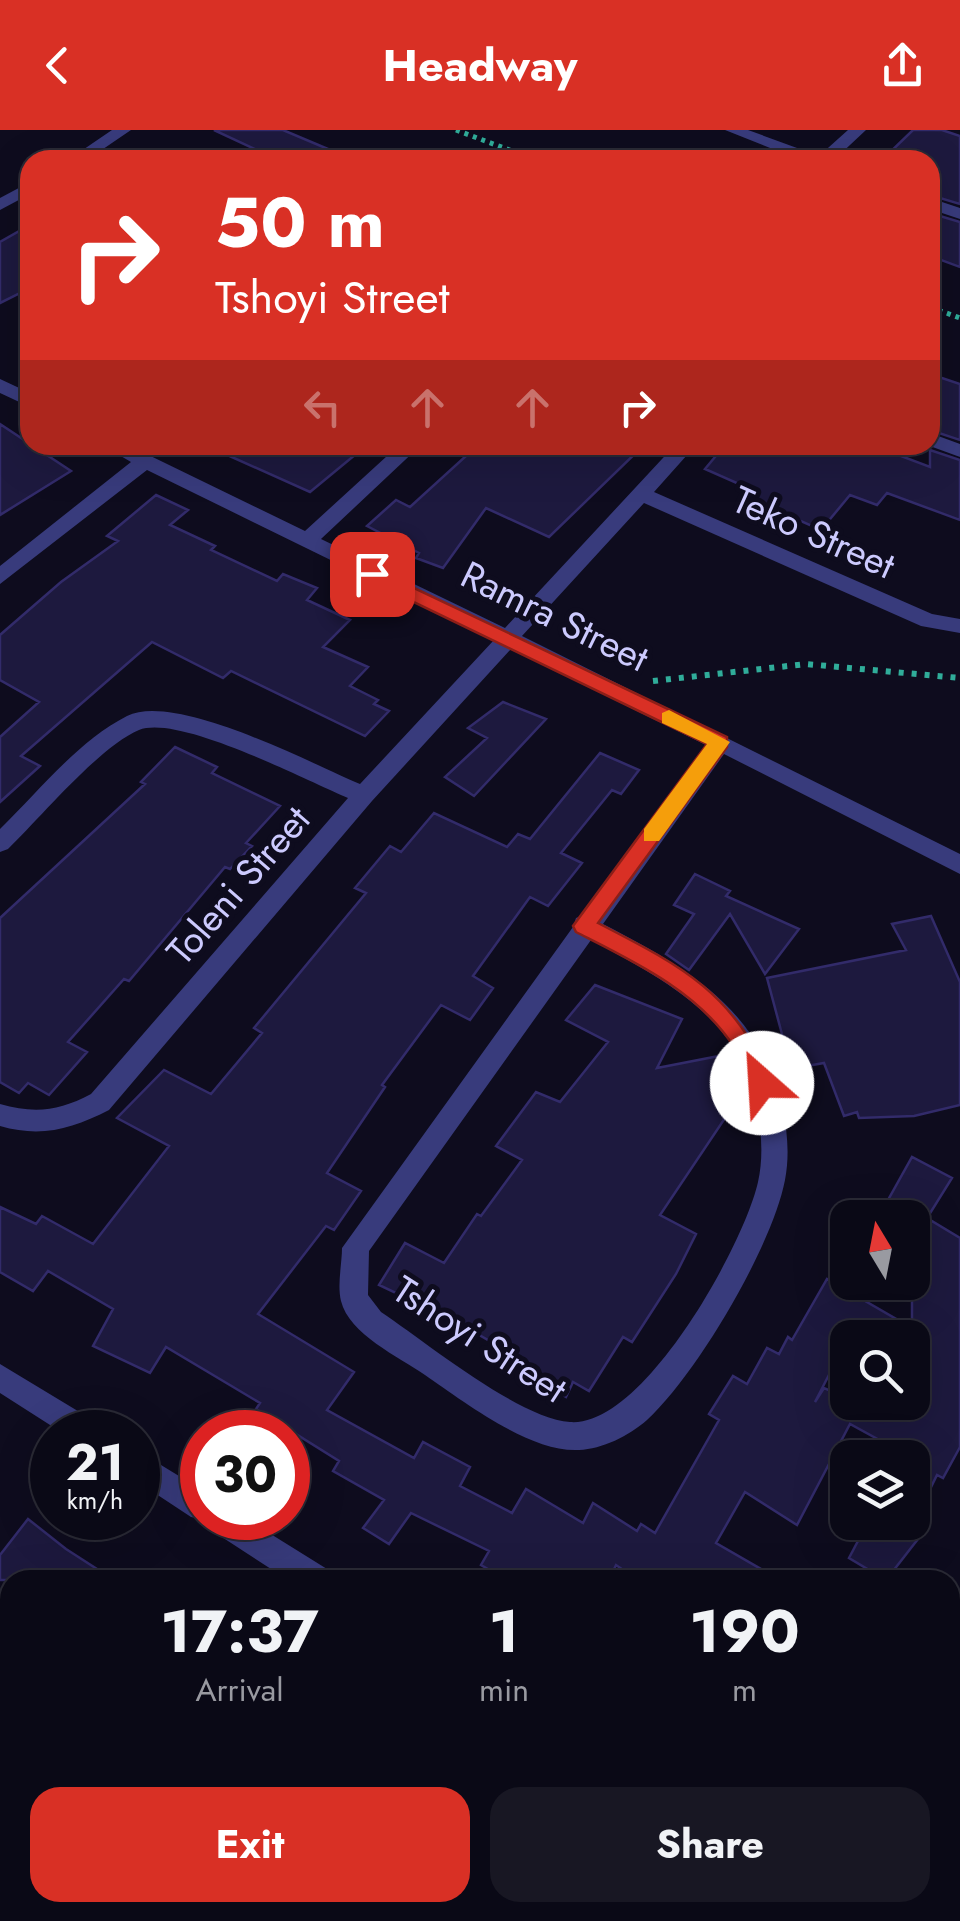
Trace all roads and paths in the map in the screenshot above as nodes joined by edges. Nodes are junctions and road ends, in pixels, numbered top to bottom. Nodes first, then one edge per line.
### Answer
1 (123, 130) edge
2 (456, 130) edge
3 (733, 130) edge
4 (858, 130) edge
5 (92, 150) edge
6 (509, 150) edge
7 (788, 150) edge
8 (835, 150) edge
9 (131, 455) edge
10 (400, 455) edge
11 (677, 455) edge
12 (144, 462) junction
13 (641, 494) junction
14 (306, 542) junction
15 (0, 577) edge
16 (960, 626) edge
17 (506, 640) junction
18 (960, 678) edge
19 (604, 687) junction
20 (720, 742) junction
21 (364, 795) junction
22 (0, 843) edge
23 (960, 864) edge
24 (584, 926) junction
25 (0, 1115) edge
26 (0, 1377) edge
27 (52, 1410) edge
28 (253, 1540) edge
29 (300, 1570) edge

1 - 5 street
2 - 6 path
3 - 7 street
4 - 8 street
9 - 12 street, Ramra Street
10 - 14 street
11 - 13 street
12 - 14 street, Ramra Street
12 - 15 street
13 - 16 street, Teko Street
13 - 17 street
14 - 17 street, Ramra Street
17 - 19 street, Ramra Street
17 - 21 street, Toleni Street
18 - 19 path
19 - 20 street, Ramra Street
20 - 23 street, Ramra Street
20 - 24 street, Tshoyi Street
21 - 22 street
21 - 25 street, Toleni Street
24 - 24 street, Tshoyi Street
26 - 27 street
28 - 29 street

